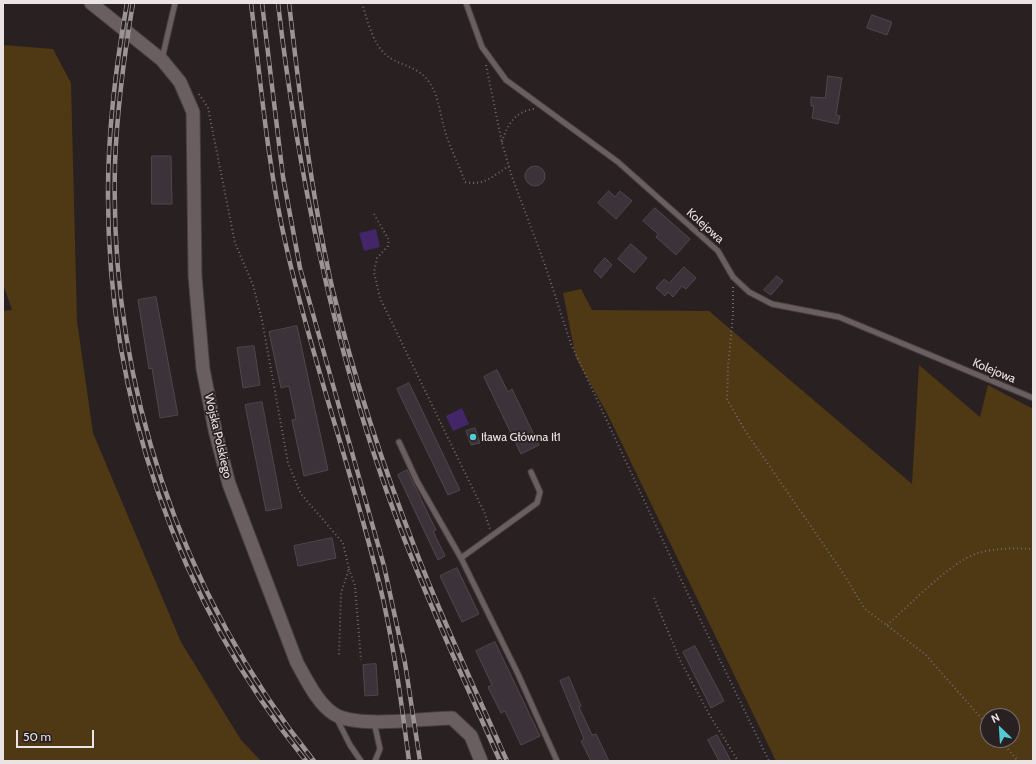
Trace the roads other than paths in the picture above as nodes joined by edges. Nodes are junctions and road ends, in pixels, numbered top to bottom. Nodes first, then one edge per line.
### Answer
1 (91, 3) edge
2 (175, 3) edge
3 (466, 3) edge
4 (162, 60) junction
5 (1033, 398) edge
6 (399, 442) dead end
7 (531, 472) dead end
8 (461, 558) junction
9 (335, 715) junction
10 (374, 722) junction
11 (361, 761) edge
12 (375, 761) edge
13 (481, 761) edge
14 (558, 761) edge

1 - 4 street, Wojska Polskiego
2 - 4 lane
3 - 5 lane, Kolejowa
4 - 9 street, Wojska Polskiego
6 - 8 lane
7 - 8 lane
8 - 14 lane
9 - 10 street
9 - 11 lane
10 - 12 lane
10 - 13 street

